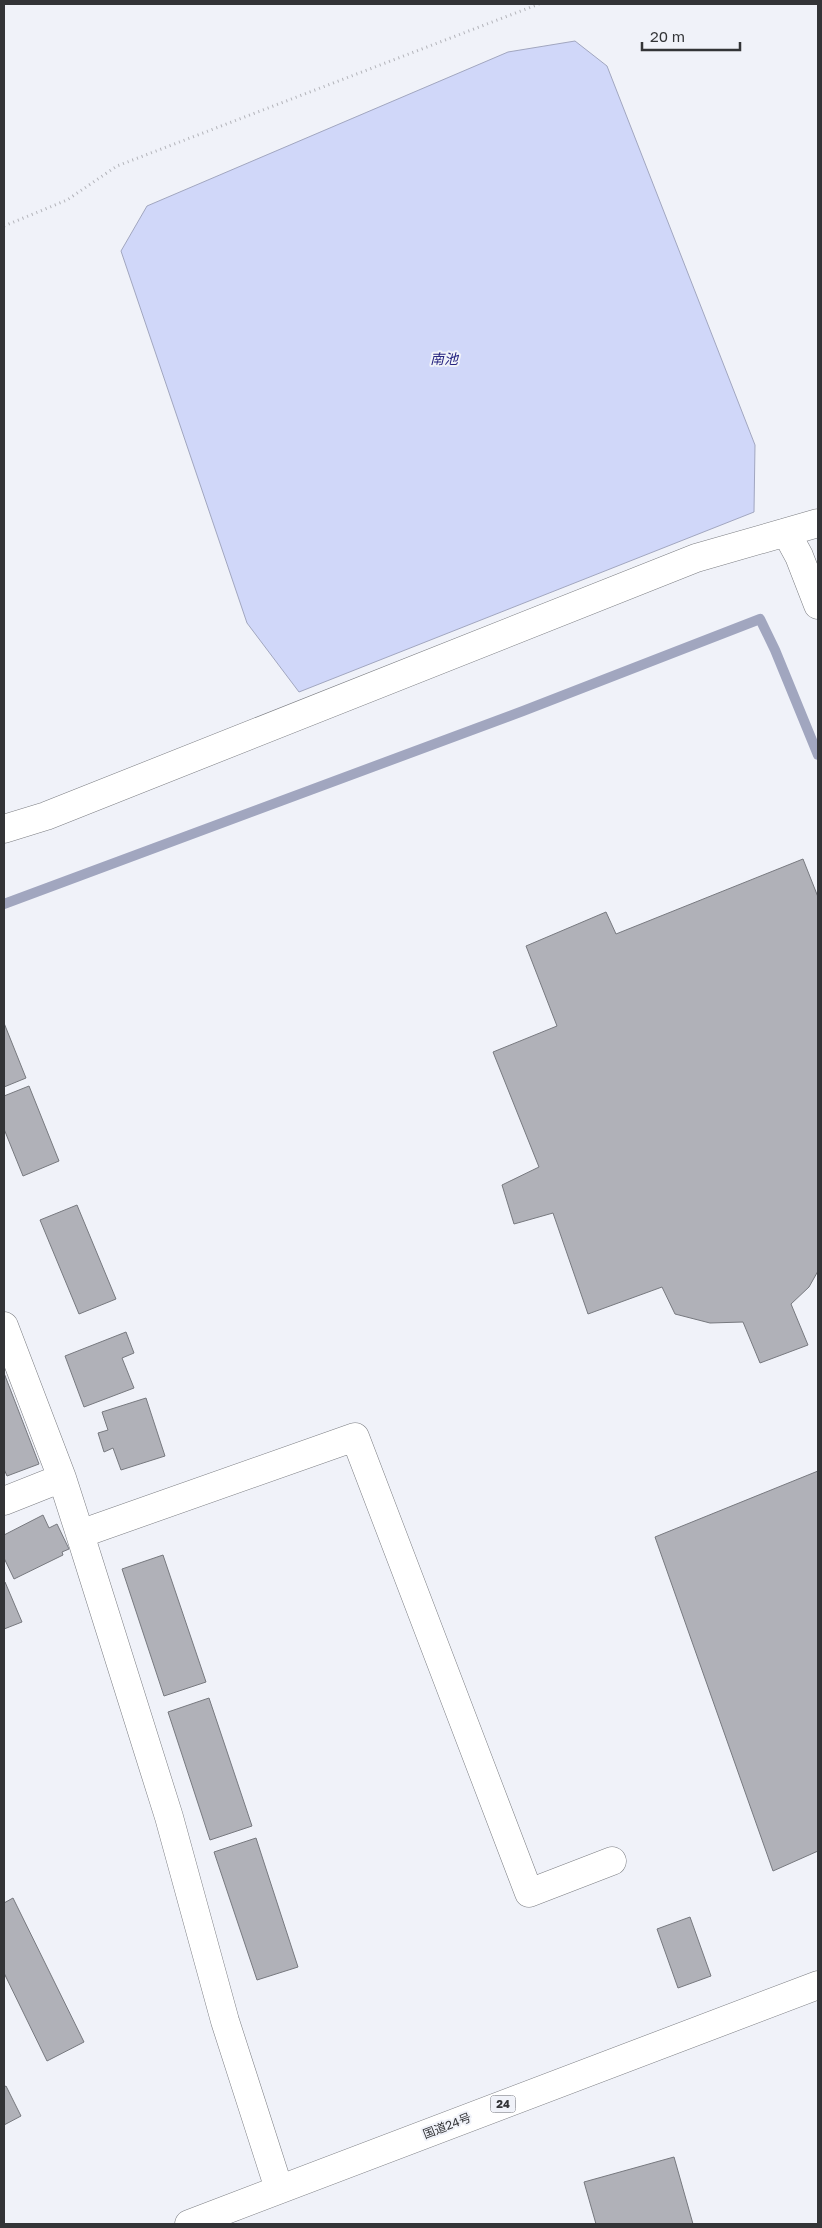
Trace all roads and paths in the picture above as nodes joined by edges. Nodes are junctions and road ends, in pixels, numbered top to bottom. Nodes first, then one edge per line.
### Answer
1 (540, 4) edge
2 (4, 226) edge
3 (818, 522) edge
4 (786, 532) junction
5 (818, 605) edge
6 (4, 829) edge
7 (4, 1326) edge
8 (62, 1478) junction
9 (4, 1501) edge
10 (80, 1534) junction
11 (612, 1861) dead end
12 (818, 1985) edge
13 (279, 2189) junction
14 (189, 2224) edge

1 - 2 path
3 - 4 main road
4 - 5 main road
4 - 6 main road
7 - 8 main road
8 - 9 main road
8 - 10 main road
10 - 11 main road
10 - 13 main road
12 - 13 main road, 国道24号 / 24
13 - 14 main road, 国道24号 / 24

